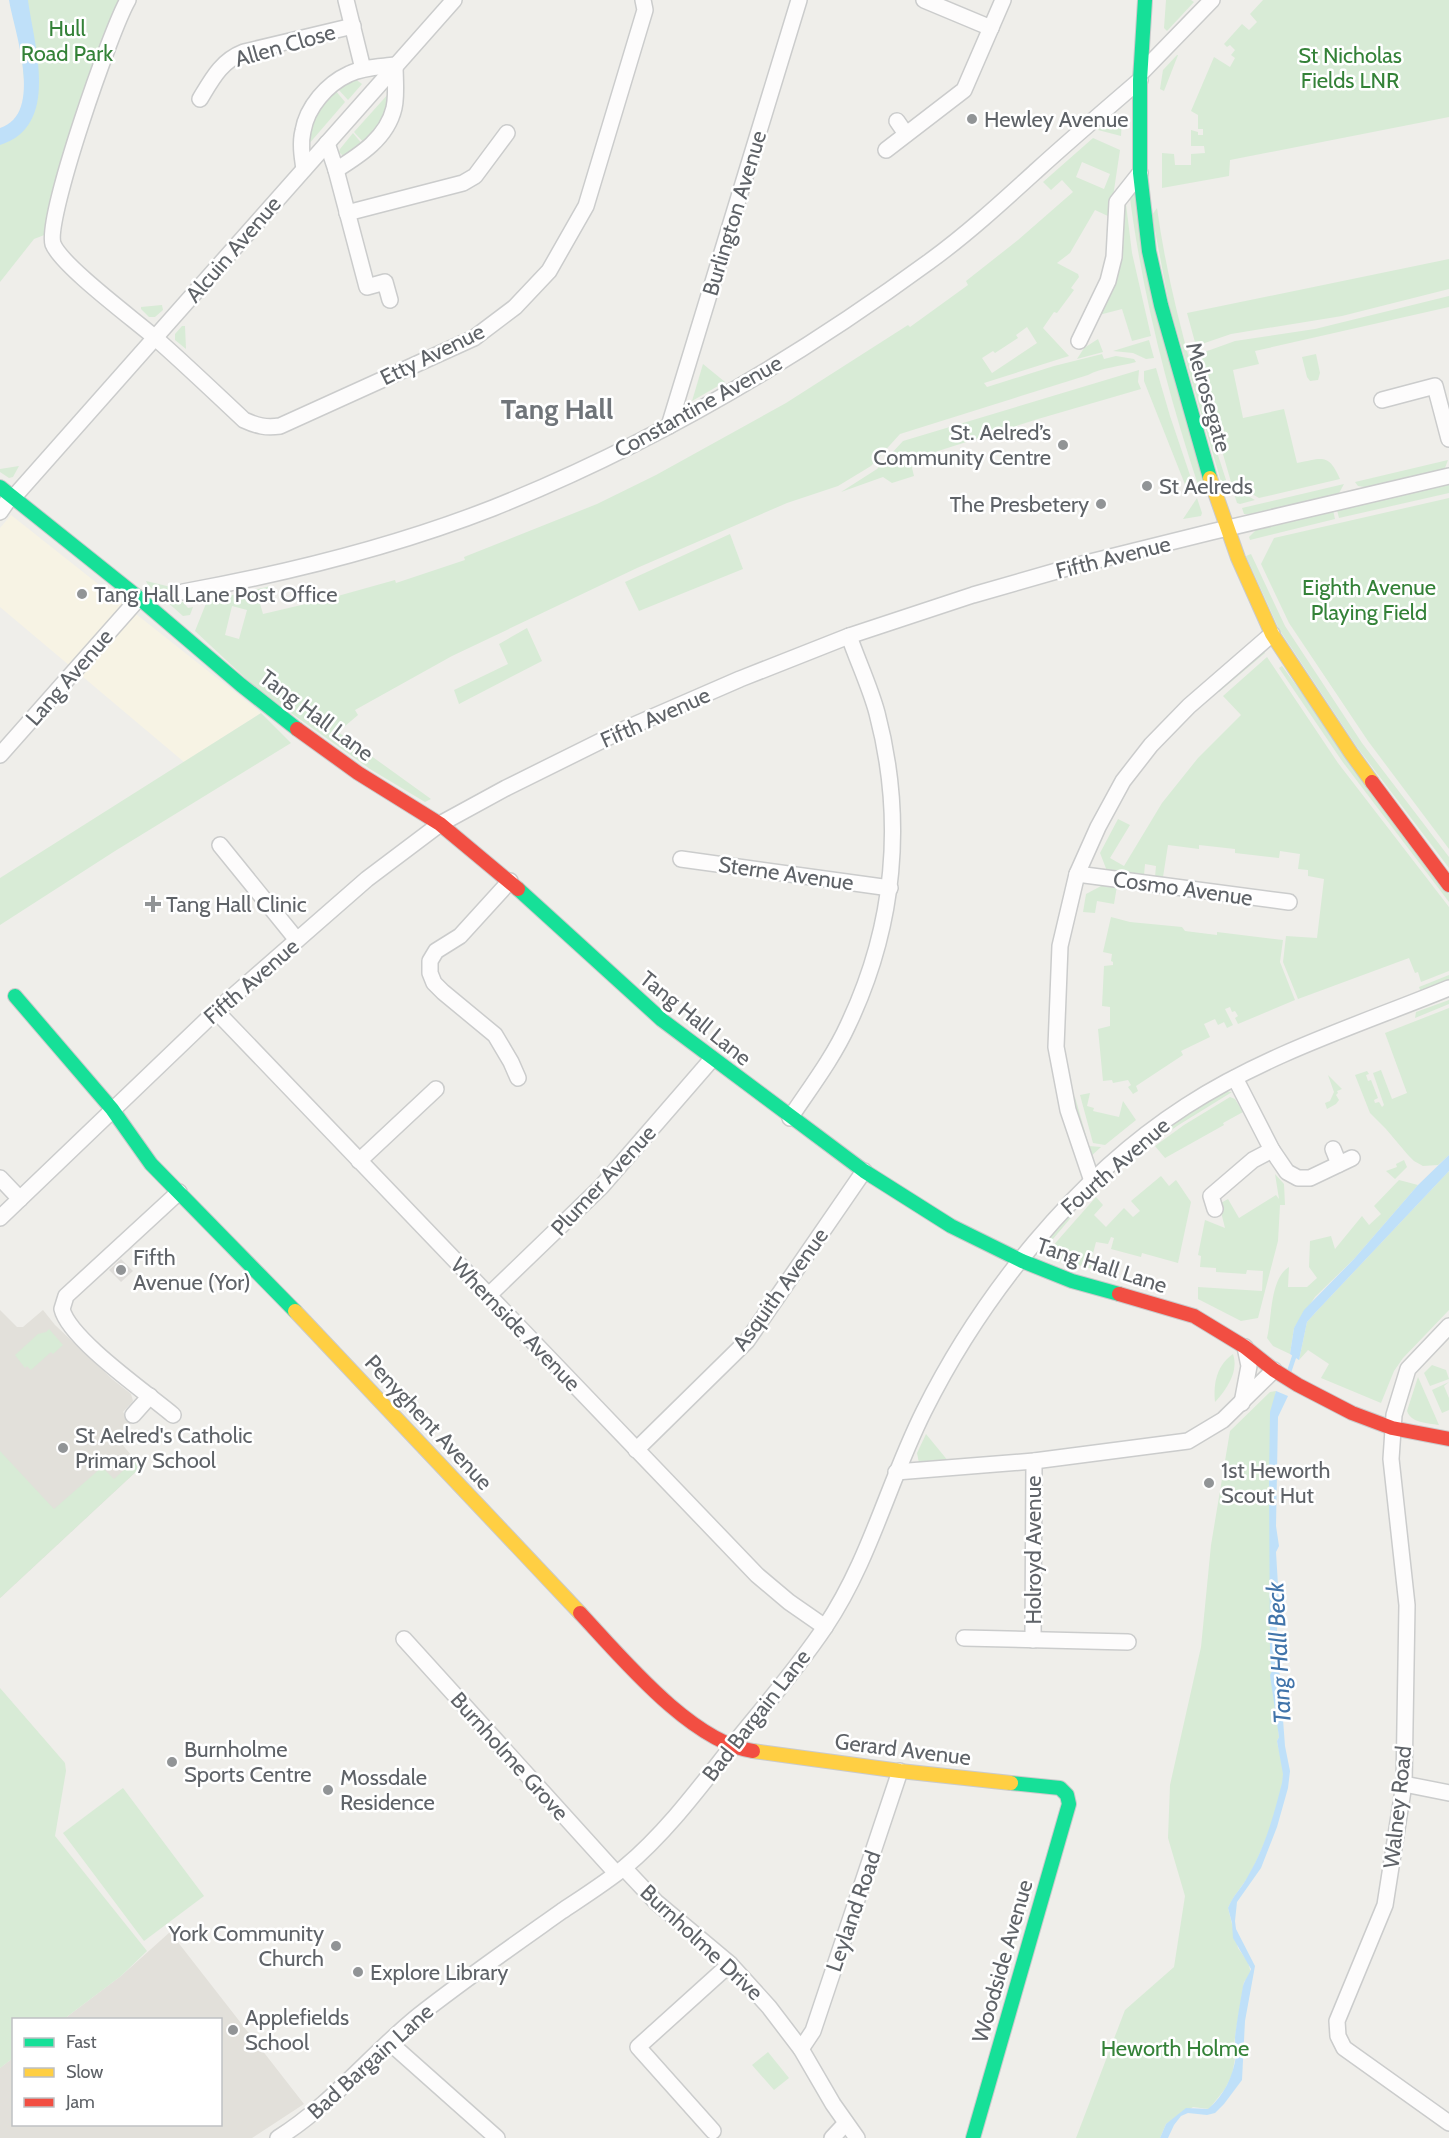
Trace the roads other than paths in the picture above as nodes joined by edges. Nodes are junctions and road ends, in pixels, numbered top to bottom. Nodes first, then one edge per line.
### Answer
1 (128, 0) edge
2 (346, 0) edge
3 (454, 0) edge
4 (643, 0) edge
5 (800, 0) edge
6 (924, 0) edge
7 (1003, 0) edge
8 (1145, 0) edge
9 (1212, 0) edge
10 (353, 26) junction
11 (991, 28) junction
12 (395, 65) junction
13 (363, 69) junction
14 (1141, 76) junction
15 (200, 99) dead end
16 (897, 121) dead end
17 (507, 133) dead end
18 (906, 134) junction
19 (327, 143) junction
20 (886, 150) dead end
21 (304, 169) junction
22 (336, 170) junction
23 (1140, 174) junction
24 (347, 213) junction
25 (390, 300) dead end
26 (155, 338) junction
27 (1079, 341) dead end
28 (1382, 400) dead end
29 (669, 426) junction
30 (1449, 439) edge
31 (1449, 476) edge
32 (8, 494) edge
33 (0, 512) edge
34 (1227, 528) junction
35 (183, 592) dead end
36 (139, 598) junction
37 (1272, 633) junction
38 (849, 636) junction
39 (0, 755) edge
40 (440, 824) junction
41 (220, 845) dead end
42 (681, 859) dead end
43 (1077, 874) junction
44 (510, 881) junction
45 (1449, 885) edge
46 (890, 888) junction
47 (1289, 902) dead end
48 (297, 940) junction
49 (1449, 988) edge
50 (15, 996) dead end
51 (216, 1011) junction
52 (712, 1059) junction
53 (518, 1078) dead end
54 (1235, 1078) junction
55 (436, 1089) dead end
56 (112, 1109) junction
57 (790, 1118) junction
58 (1333, 1149) dead end
59 (1272, 1150) junction
60 (359, 1161) junction
61 (864, 1171) junction
62 (0, 1178) edge
63 (1092, 1181) junction
64 (179, 1192) junction
65 (20, 1199) junction
66 (1208, 1199) dead end
67 (0, 1218) edge
68 (1022, 1261) junction
69 (489, 1294) junction
70 (1449, 1326) edge
71 (1245, 1347) junction
72 (1274, 1370) junction
73 (150, 1396) junction
74 (1241, 1404) junction
75 (133, 1415) dead end
76 (173, 1415) dead end
77 (1392, 1428) junction
78 (1449, 1439) edge
79 (636, 1450) junction
80 (1034, 1461) junction
81 (896, 1472) junction
82 (825, 1627) junction
83 (964, 1638) dead end
84 (404, 1639) dead end
85 (1033, 1640) junction
86 (1128, 1642) dead end
87 (731, 1748) junction
88 (900, 1771) junction
89 (1404, 1784) junction
90 (1449, 1793) edge
91 (1067, 1796) joint
92 (620, 1870) junction
93 (730, 1964) junction
94 (389, 2042) junction
95 (801, 2049) junction
96 (1449, 2123) edge
97 (846, 2124) junction
98 (713, 2131) dead end
99 (278, 2138) edge
100 (497, 2138) edge
101 (832, 2138) edge
102 (857, 2138) edge
103 (973, 2138) edge

1 - 26 street, Etty Avenue
2 - 10 street, Allen Close
3 - 12 street, Alcuin Avenue
4 - 26 street, Etty Avenue
5 - 29 street, Burlington Avenue
6 - 11 street
7 - 11 street
8 - 14 street, Melrosegate
9 - 14 street, Constantine Avenue
10 - 13 street, Allen Close
10 - 15 street, Allen Close
11 - 18 street
12 - 13 street, Allen Close
12 - 19 street, Alcuin Avenue
12 - 22 street
13 - 21 street, Allen Close
14 - 23 street, Melrosegate
14 - 29 street, Constantine Avenue
16 - 18 street
17 - 24 street
18 - 20 street
19 - 21 street, Alcuin Avenue
19 - 22 street
21 - 26 street, Alcuin Avenue
22 - 24 street
23 - 27 street
23 - 34 street, Melrosegate
24 - 25 street
26 - 32 street, Alcuin Avenue
28 - 30 street
29 - 35 street, Constantine Avenue
31 - 34 street, Fifth Avenue
32 - 33 street, Alcuin Avenue
32 - 36 street, Tang Hall Lane
34 - 37 street, Melrosegate
34 - 38 street, Fifth Avenue
36 - 39 street, Lang Avenue
36 - 40 street, Tang Hall Lane
37 - 43 street
37 - 45 street, Melrosegate
38 - 40 street, Fifth Avenue
38 - 46 street
40 - 44 street, Tang Hall Lane
40 - 48 street, Fifth Avenue
41 - 48 street
42 - 46 street, Sterne Avenue
43 - 47 street, Cosmo Avenue
43 - 63 street
44 - 52 street, Tang Hall Lane
44 - 53 street
46 - 57 street
48 - 51 street, Fifth Avenue
49 - 54 street, Fourth Avenue
50 - 56 street, Penyghent Avenue
51 - 56 street, Fifth Avenue
51 - 60 street, Whernside Avenue
52 - 57 street, Tang Hall Lane
52 - 69 street, Plumer Avenue
54 - 59 street
54 - 63 street, Fourth Avenue
55 - 60 street
56 - 64 street, Penyghent Avenue
56 - 65 street, Fifth Avenue
57 - 61 street, Tang Hall Lane
58 - 59 street
59 - 66 street
60 - 69 street, Whernside Avenue
61 - 68 street, Tang Hall Lane
61 - 79 street, Asquith Avenue
62 - 65 street
63 - 68 street, Fourth Avenue
64 - 73 street
64 - 87 street, Penyghent Avenue
65 - 67 street, Fifth Avenue
68 - 71 street, Tang Hall Lane
68 - 81 street, Fourth Avenue
69 - 79 street, Whernside Avenue
70 - 77 street, Walney Road
71 - 72 street, Tang Hall Lane
71 - 74 street
72 - 74 street
72 - 77 street, Tang Hall Lane
73 - 75 street
73 - 76 street
74 - 80 street
77 - 78 street, Tang Hall Lane
77 - 89 street, Walney Road
79 - 82 street, Whernside Avenue
80 - 81 street
80 - 85 street, Holroyd Avenue
81 - 82 street, Bad Bargain Lane
82 - 87 street, Bad Bargain Lane
83 - 85 street
84 - 92 street, Burnholme Grove
85 - 86 street
87 - 88 street, Gerard Avenue
87 - 92 street, Bad Bargain Lane
88 - 91 street, Gerard Avenue
88 - 95 street, Leyland Road
89 - 90 street
89 - 96 street, Walney Road
91 - 103 street, Woodside Avenue
92 - 93 street, Burnholme Drive
92 - 94 street, Bad Bargain Lane
93 - 95 street, Burnholme Drive
93 - 98 street
94 - 99 street, Bad Bargain Lane
94 - 100 street
95 - 97 street, Burnholme Drive
97 - 101 street
97 - 102 street, Burnholme Drive

